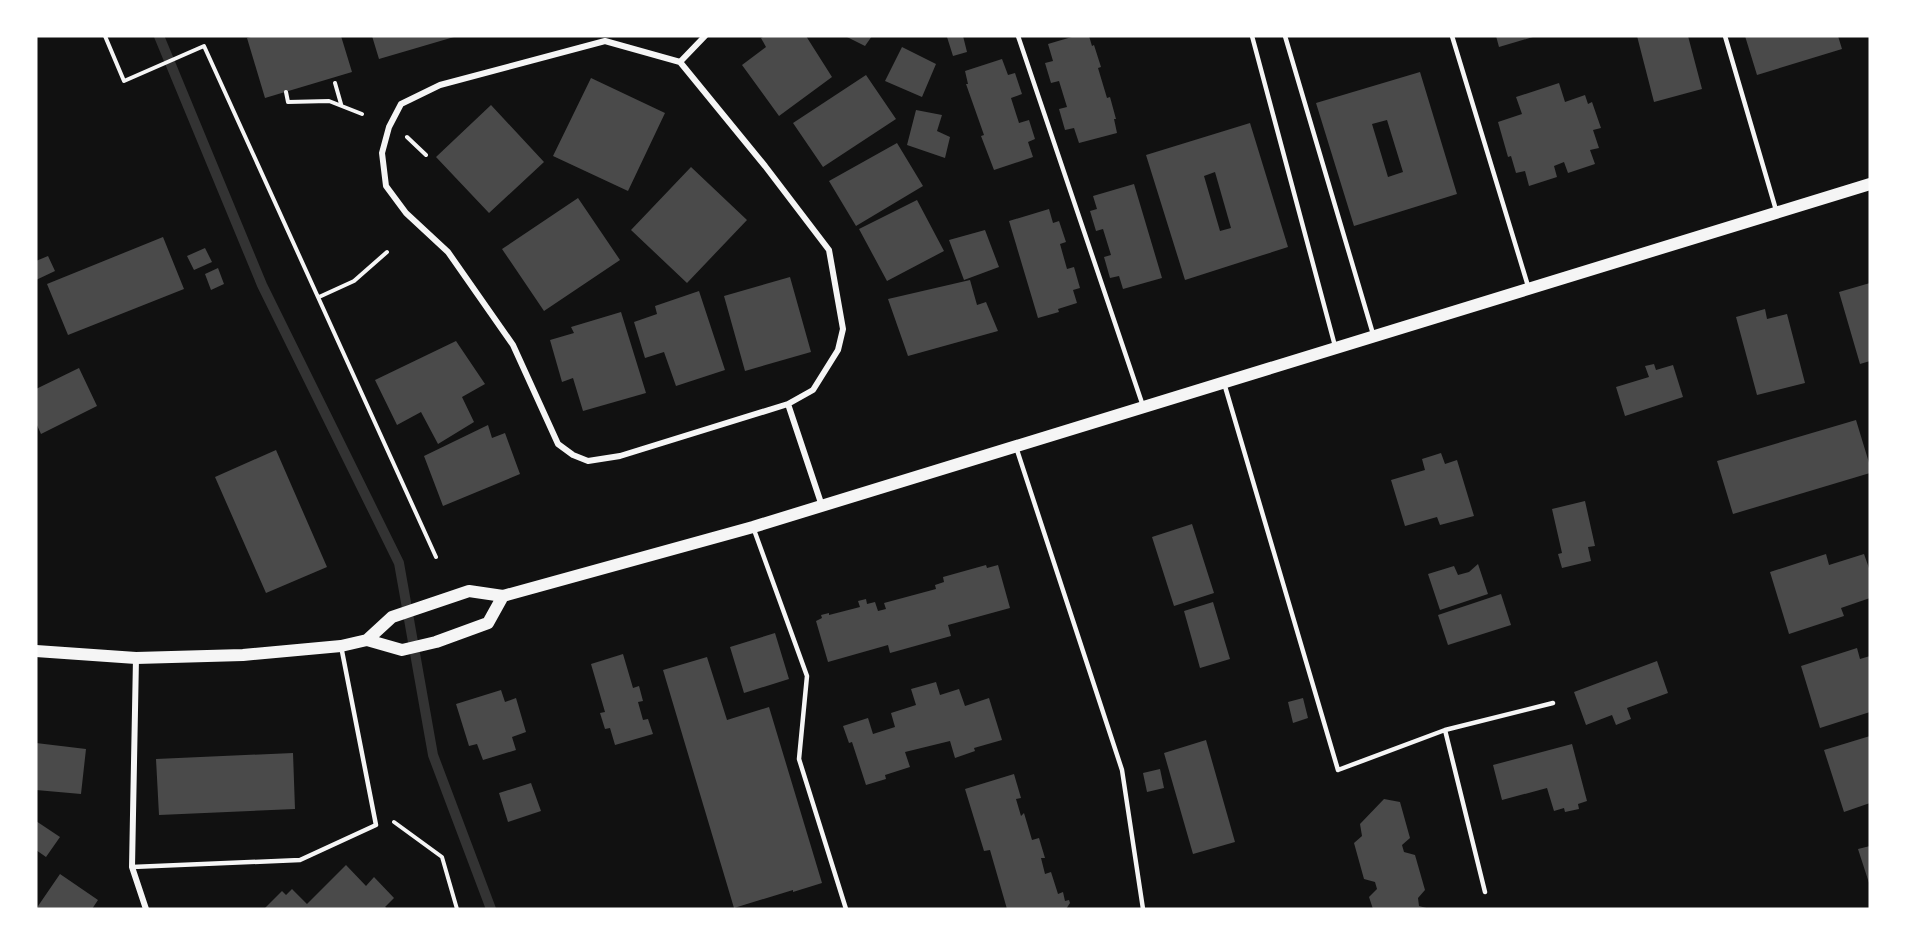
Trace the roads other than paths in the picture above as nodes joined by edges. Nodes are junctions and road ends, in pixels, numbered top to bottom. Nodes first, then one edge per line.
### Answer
1 (705, 36) edge
2 (1018, 36) edge
3 (1252, 36) edge
4 (1286, 36) edge
5 (1452, 36) edge
6 (1725, 36) edge
7 (680, 62) junction
8 (1870, 184) edge
9 (1777, 213) junction
10 (1529, 289) junction
11 (1374, 336) junction
12 (1336, 349) junction
13 (1224, 383) junction
14 (788, 404) junction
15 (1143, 408) junction
16 (1016, 447) junction
17 (822, 506) junction
18 (753, 527) junction
19 (503, 596) junction
20 (368, 640) junction
21 (341, 646) junction
22 (36, 651) edge
23 (136, 658) junction
24 (1553, 703) dead end
25 (1445, 730) junction
26 (132, 867) junction
27 (1485, 892) dead end
28 (146, 909) edge
29 (846, 909) edge
30 (1143, 909) edge

1 - 7 street
2 - 15 lane
3 - 12 lane
4 - 11 lane
5 - 10 lane
6 - 9 lane
7 - 14 street
7 - 14 street
8 - 9 main road
9 - 10 main road
10 - 11 main road
11 - 12 main road
12 - 13 main road
13 - 15 main road
13 - 25 lane
14 - 17 street
15 - 16 main road
16 - 17 main road
16 - 30 lane
17 - 18 main road
18 - 19 main road
18 - 29 lane
19 - 20 main road
19 - 20 main road
20 - 21 main road
21 - 23 main road
21 - 26 lane
22 - 23 main road
23 - 26 street
24 - 25 lane
25 - 27 lane
26 - 28 street

